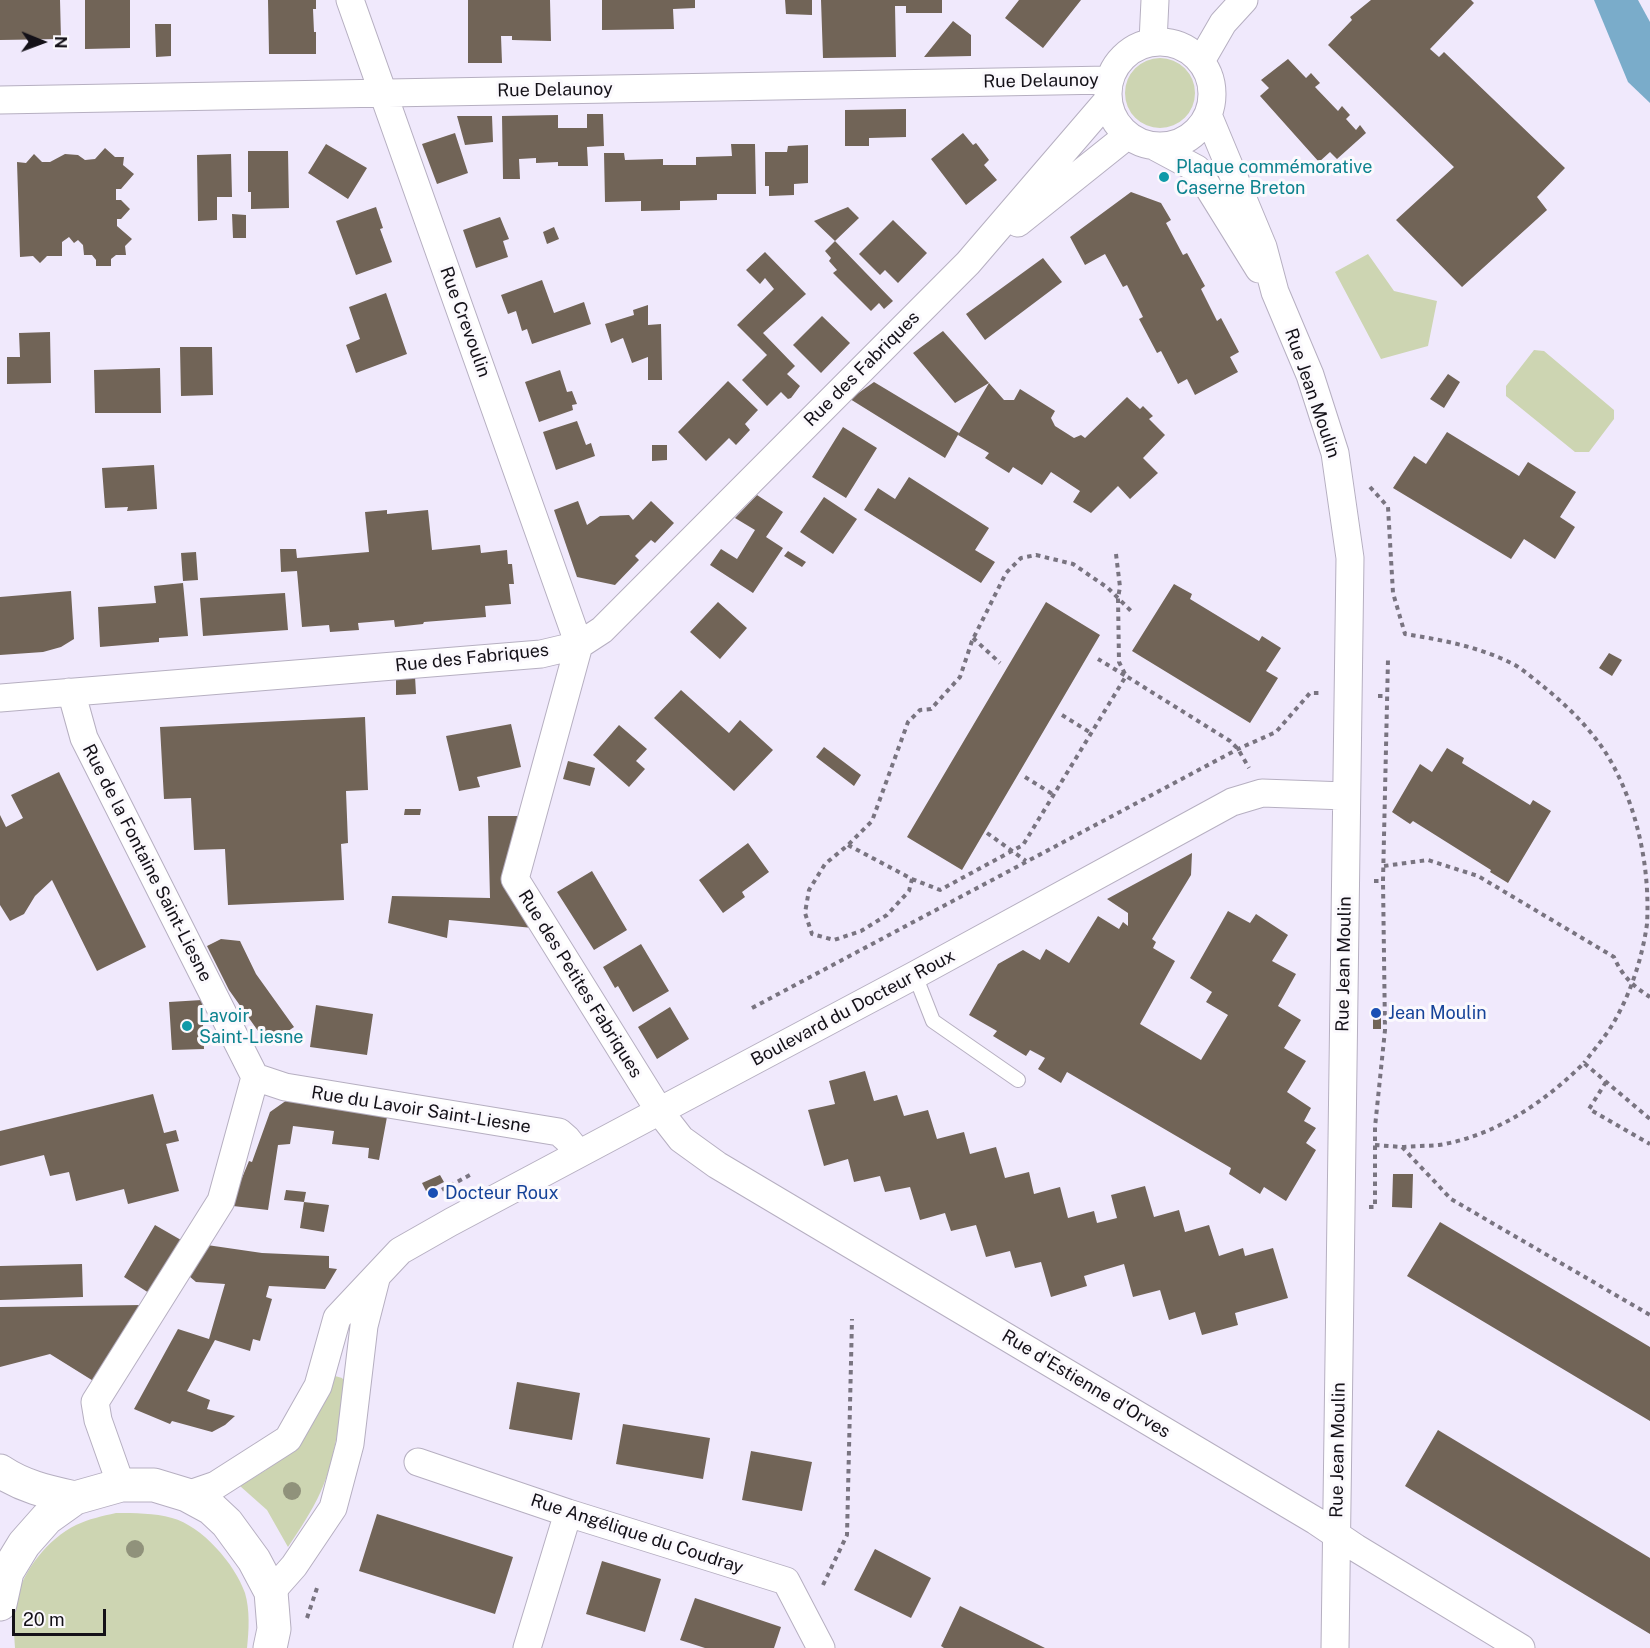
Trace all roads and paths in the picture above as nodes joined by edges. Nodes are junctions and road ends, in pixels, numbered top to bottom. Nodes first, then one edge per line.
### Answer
1 (350, 0) edge
2 (1155, 0) edge
3 (1244, 0) edge
4 (1153, 42) junction
5 (1201, 61) junction
6 (1109, 90) junction
7 (383, 93) junction
8 (0, 100) edge
9 (1208, 115) junction
10 (1128, 135) junction
11 (1154, 146) junction
12 (968, 263) junction
13 (1275, 292) junction
14 (1368, 484) dead end
15 (1116, 555) dead end
16 (1118, 598) junction
17 (1134, 614) dead end
18 (973, 638) junction
19 (579, 645) junction
20 (1098, 659) dead end
21 (1388, 659) dead end
22 (1000, 663) dead end
23 (1125, 676) junction
24 (69, 692) junction
25 (1348, 694) junction
26 (1387, 696) junction
27 (0, 698) edge
28 (1062, 715) dead end
29 (1091, 733) junction
30 (1238, 748) junction
31 (1025, 777) dead end
32 (1262, 793) junction
33 (1054, 795) junction
34 (1346, 796) junction
35 (987, 833) dead end
36 (848, 845) junction
37 (1012, 850) junction
38 (1026, 861) junction
39 (1384, 866) junction
40 (912, 879) junction
41 (1346, 879) junction
42 (1383, 881) junction
43 (915, 975) junction
44 (1632, 984) junction
45 (1650, 997) edge
46 (752, 1008) dead end
47 (1584, 1063) junction
48 (255, 1077) junction
49 (1018, 1080) dead end
50 (1606, 1082) junction
51 (660, 1112) junction
52 (1650, 1119) edge
53 (1650, 1144) edge
54 (1375, 1145) junction
55 (1402, 1147) junction
56 (579, 1154) junction
57 (1342, 1207) junction
58 (377, 1275) junction
59 (1650, 1315) edge
60 (852, 1318) dead end
61 (418, 1462) dead end
62 (0, 1472) edge
63 (121, 1485) junction
64 (187, 1495) junction
65 (75, 1498) junction
66 (568, 1513) junction
67 (1337, 1534) junction
68 (3, 1556) edge
69 (822, 1586) dead end
70 (271, 1592) junction
71 (0, 1604) edge
72 (270, 1648) edge
73 (527, 1648) edge
74 (821, 1648) edge
75 (1335, 1648) edge
76 (1521, 1648) edge

1 - 7 street, Rue Crevoulin
2 - 4 street
3 - 5 street
4 - 5 street
4 - 6 street
5 - 9 street
6 - 7 street, Rue Delaunoy
6 - 10 street
6 - 12 street, Rue des Fabriques
7 - 8 street, Rue Delaunoy
7 - 19 street, Rue Crevoulin
9 - 11 street
9 - 13 street, Rue Jean Moulin
10 - 11 street
10 - 12 street, Rue des Fabriques
11 - 13 street, Rue Jean Moulin
12 - 19 street, Rue des Fabriques
13 - 25 street, Rue Jean Moulin
14 - 44 path
15 - 16 path
16 - 17 path
16 - 18 path
16 - 23 path
18 - 22 path
18 - 36 path
19 - 24 street, Rue des Fabriques
19 - 51 street, Rue des Petites Fabriques
20 - 23 path
21 - 26 path
23 - 29 path
23 - 30 path
24 - 27 street, Rue des Fabriques
24 - 48 street, Rue de la Fontaine Saint-Liesne
25 - 26 path
25 - 30 path
25 - 34 street, Rue Jean Moulin
26 - 39 path
28 - 29 path
29 - 33 path
30 - 32 path
30 - 38 path
31 - 33 path
32 - 34 street, Boulevard du Docteur Roux
32 - 43 street, Boulevard du Docteur Roux
33 - 37 path
34 - 41 street, Rue Jean Moulin
35 - 37 path
36 - 40 path
36 - 40 path
37 - 38 path
37 - 40 path
38 - 46 path
39 - 42 path
39 - 44 path
41 - 42 path
41 - 57 street, Rue Jean Moulin
42 - 54 path
43 - 49 lane
43 - 51 street, Boulevard du Docteur Roux
44 - 45 path
44 - 47 path
47 - 50 path
47 - 55 path
48 - 56 street, Rue du Lavoir Saint-Liesne
48 - 63 street
50 - 52 path
50 - 53 path
51 - 56 street, Boulevard du Docteur Roux
51 - 67 street, Rue d'Estienne d'Orves
54 - 55 path
54 - 57 path
55 - 59 path
56 - 58 street, Boulevard du Docteur Roux
57 - 67 street, Rue Jean Moulin
58 - 64 street, Boulevard du Docteur Roux
58 - 70 street, Boulevard du Docteur Roux
60 - 69 path
61 - 66 street, Rue Angélique du Coudray
62 - 65 main road
63 - 64 main road
63 - 65 main road
64 - 70 main road
65 - 68 main road
66 - 73 street
66 - 74 street, Rue Angélique du Coudray
67 - 75 street, Rue Jean Moulin
67 - 76 street, Rue d'Estienne d'Orves
68 - 71 main road
70 - 72 main road

